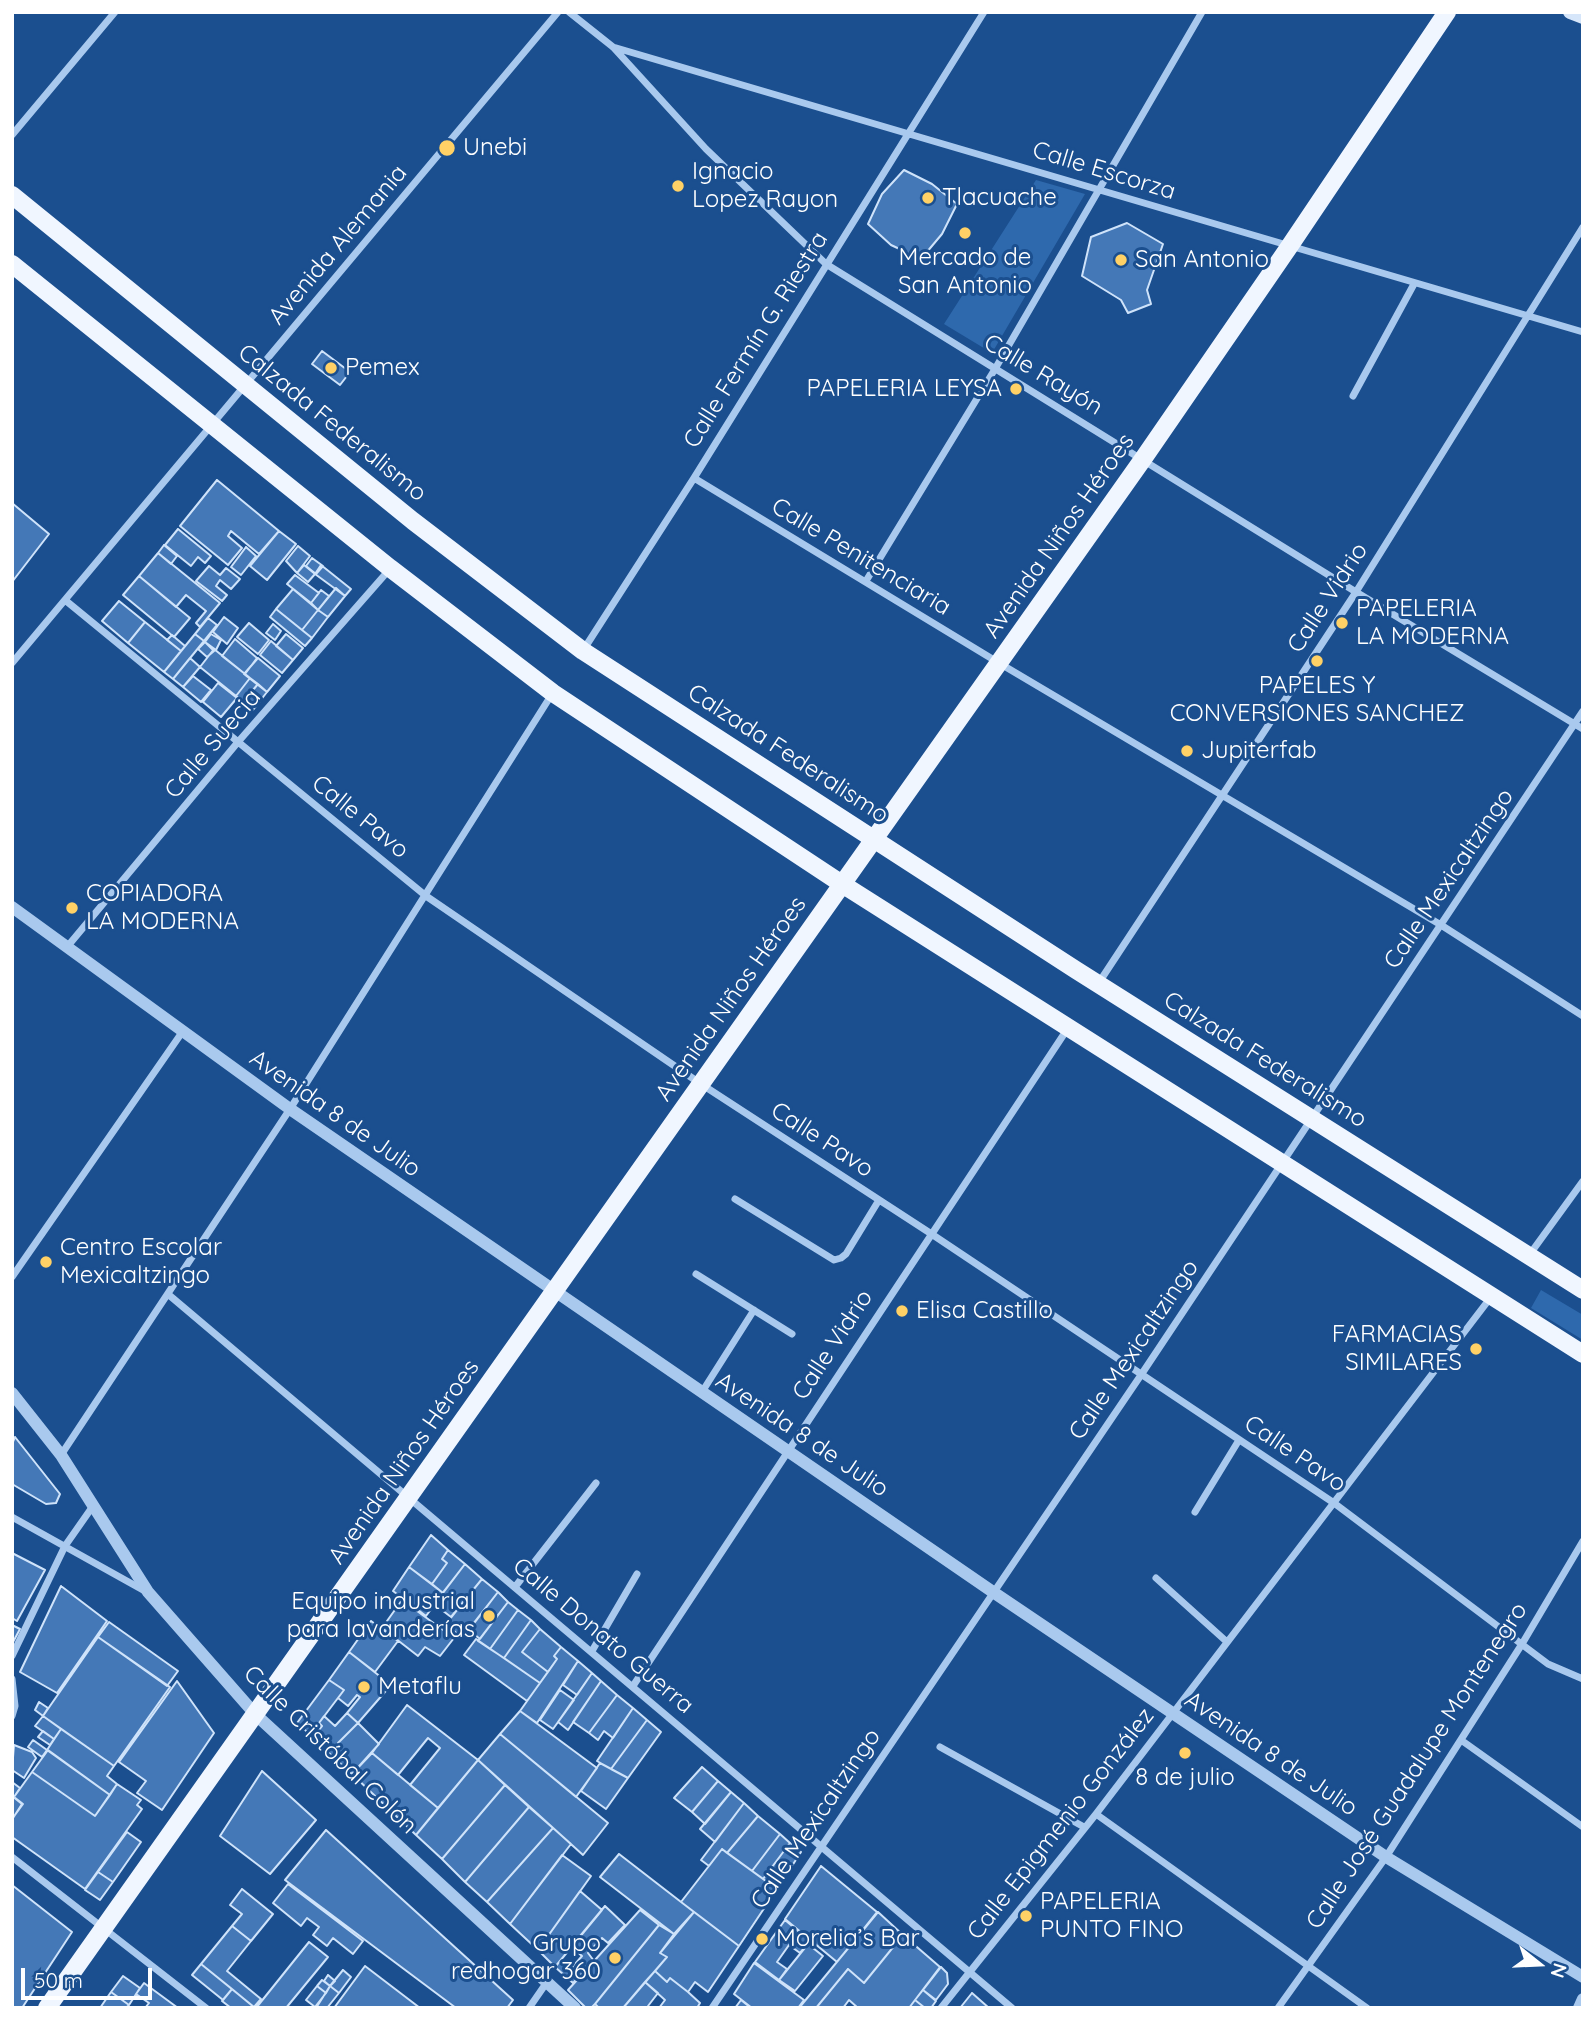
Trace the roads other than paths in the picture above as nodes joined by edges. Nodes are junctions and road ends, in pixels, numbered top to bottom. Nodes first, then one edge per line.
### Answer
1 (115, 12) edge
2 (558, 12) edge
3 (569, 12) edge
4 (984, 12) edge
5 (1202, 12) edge
6 (1447, 12) edge
7 (1570, 12) edge
8 (1583, 17) edge
9 (613, 47) junction
10 (909, 133) junction
11 (12, 135) edge
12 (1100, 189) junction
13 (12, 195) edge
14 (1583, 227) edge
15 (1289, 247) junction
16 (12, 264) edge
17 (826, 264) junction
18 (1414, 284) junction
19 (1529, 316) junction
20 (1583, 332) edge
21 (995, 369) junction
22 (245, 384) junction
23 (1353, 396) dead end
24 (215, 421) junction
25 (1143, 459) junction
26 (694, 478) junction
27 (390, 568) junction
28 (866, 582) junction
29 (1356, 592) junction
30 (65, 600) junction
31 (583, 651) junction
32 (13, 659) edge
33 (999, 663) junction
34 (553, 693) junction
35 (1583, 711) edge
36 (1579, 727) edge
37 (238, 742) junction
38 (1222, 796) junction
39 (874, 839) junction
40 (842, 884) junction
41 (426, 896) junction
42 (12, 907) edge
43 (1441, 926) junction
44 (67, 947) junction
45 (1098, 984) junction
46 (1583, 1016) edge
47 (1068, 1027) junction
48 (183, 1031) junction
49 (701, 1084) junction
50 (290, 1109) junction
51 (1312, 1119) junction
52 (1283, 1164) junction
53 (1583, 1181) edge
54 (735, 1199) dead end
55 (879, 1200) junction
56 (930, 1233) junction
57 (1529, 1255) junction
58 (696, 1274) dead end
59 (12, 1277) edge
60 (1583, 1290) edge
61 (554, 1291) junction
62 (169, 1295) junction
63 (1492, 1297) junction
64 (754, 1310) junction
65 (792, 1334) dead end
66 (1583, 1354) edge
67 (1141, 1375) junction
68 (702, 1392) junction
69 (12, 1393) edge
70 (1239, 1440) junction
71 (788, 1450) junction
72 (61, 1455) junction
73 (596, 1483) dead end
74 (409, 1497) junction
75 (1334, 1503) junction
76 (93, 1506) junction
77 (1195, 1513) dead end
78 (12, 1517) edge
79 (1583, 1541) edge
80 (65, 1546) junction
81 (636, 1574) dead end
82 (1156, 1578) dead end
83 (515, 1587) junction
84 (148, 1592) junction
85 (993, 1592) junction
86 (1227, 1642) junction
87 (1522, 1644) junction
88 (592, 1651) junction
89 (12, 1656) edge
90 (12, 1679) edge
91 (1583, 1679) edge
92 (633, 1686) junction
93 (1173, 1713) junction
94 (255, 1714) junction
95 (12, 1716) edge
96 (1461, 1740) junction
97 (940, 1746) dead end
98 (1096, 1814) junction
99 (1084, 1827) junction
100 (1583, 1827) edge
101 (821, 1846) junction
102 (12, 1857) edge
103 (1386, 1857) junction
104 (104, 1927) junction
105 (1310, 1965) junction
106 (970, 1972) junction
107 (1583, 1977) edge
108 (548, 1982) junction
109 (1583, 1999) edge
110 (47, 2008) edge
111 (206, 2008) edge
112 (529, 2008) edge
113 (575, 2008) edge
114 (712, 2008) edge
115 (941, 2008) edge
116 (1012, 2008) edge
117 (1278, 2008) edge
118 (1367, 2008) edge
119 (1578, 2008) edge

1 - 11 street
2 - 22 street, Avenida Alemania
3 - 9 street, Calle Rayón
4 - 10 street, Calle Fermín G. Riestra
5 - 12 street
6 - 15 main road, Avenida Niños Héroes
7 - 8 main road
9 - 10 street, Calle Escorza
9 - 17 street, Calle Rayón
10 - 12 street, Calle Escorza
10 - 17 street, Calle Fermín G. Riestra
12 - 15 street, Calle Escorza
12 - 21 street
13 - 22 main road, Calzada Federalismo
14 - 19 street, Calle Vidrio
15 - 18 street, Calle Escorza
15 - 25 main road, Avenida Niños Héroes
16 - 24 main road
17 - 21 street, Calle Rayón
17 - 26 street, Calle Fermín G. Riestra
18 - 19 street, Calle Escorza
18 - 23 street
19 - 20 street, Calle Escorza
19 - 29 street, Calle Vidrio
21 - 25 street, Calle Rayón
21 - 28 street
22 - 24 street, Avenida Alemania
22 - 31 main road, Calzada Federalismo
24 - 27 main road
24 - 30 street, Avenida Alemania
25 - 29 street, Calle Rayón
25 - 33 main road, Avenida Niños Héroes
26 - 28 street, Calle Penitenciaria
26 - 31 street, Calle Fermín G. Riestra
27 - 34 main road
27 - 37 street, Calle Suecia
28 - 33 street, Calle Penitenciaria
29 - 36 street, Calle Rayón
29 - 38 street, Calle Vidrio
30 - 32 street, Avenida Alemania
30 - 37 street, Calle Pavo
31 - 39 main road, Calzada Federalismo
33 - 38 street, Calle Penitenciaria
33 - 39 main road, Avenida Niños Héroes
34 - 40 main road
34 - 41 street
35 - 36 street, Calle Mexicaltzingo
36 - 43 street, Calle Mexicaltzingo
37 - 41 street, Calle Pavo
37 - 44 street, Calle Suecia
38 - 43 street, Calle Penitenciaria
38 - 45 street, Calle Vidrio
39 - 40 main road, Avenida Niños Héroes
39 - 45 main road, Calzada Federalismo
40 - 47 main road
40 - 49 main road, Avenida Niños Héroes
41 - 49 street, Calle Pavo
41 - 50 street
42 - 44 street, Avenida 8 de Julio
43 - 46 street, Calle Penitenciaria
43 - 51 street, Calle Mexicaltzingo
44 - 48 street, Avenida 8 de Julio
45 - 51 main road, Calzada Federalismo
47 - 52 main road
47 - 56 street, Calle Vidrio
48 - 50 street, Avenida 8 de Julio
48 - 59 street
49 - 55 street, Calle Pavo
49 - 61 main road, Avenida Niños Héroes
50 - 61 street, Avenida 8 de Julio
50 - 62 street
51 - 52 street, Calle Mexicaltzingo
51 - 57 main road, Calzada Federalismo
52 - 63 main road
52 - 67 street, Calle Mexicaltzingo
53 - 57 street
54 - 55 street
55 - 56 street, Calle Pavo
56 - 67 street, Calle Pavo
56 - 71 street, Calle Vidrio
57 - 60 main road, Calzada Federalismo
58 - 64 street
61 - 68 street, Avenida 8 de Julio
61 - 74 main road, Avenida Niños Héroes
62 - 72 street
62 - 74 street, Calle Donato Guerra
63 - 66 main road
63 - 75 street, Calle Epigmenio González
64 - 65 street
64 - 68 street
67 - 70 street, Calle Pavo
67 - 85 street, Calle Mexicaltzingo
68 - 71 street, Avenida 8 de Julio
69 - 72 street, Calle Cristóbal Colón
70 - 75 street, Calle Pavo
70 - 77 street
71 - 85 street, Avenida 8 de Julio
71 - 92 street, Calle Vidrio
72 - 76 street, Calle Cristóbal Colón
73 - 83 street
74 - 83 street, Calle Donato Guerra
74 - 94 main road, Avenida Niños Héroes
75 - 86 street, Calle Epigmenio González
75 - 87 street, Calle Pavo
76 - 80 street
76 - 84 street, Calle Cristóbal Colón
78 - 80 street
79 - 87 street, Calle José Guadalupe Montenegro
80 - 84 street
80 - 89 street
81 - 88 street
82 - 86 street
83 - 88 street, Calle Donato Guerra
84 - 94 street, Calle Cristóbal Colón
85 - 93 street, Avenida 8 de Julio
85 - 101 street, Calle Mexicaltzingo
86 - 93 street, Calle Epigmenio González
87 - 91 street, Calle Pavo
87 - 96 street, Calle José Guadalupe Montenegro
88 - 92 street, Calle Donato Guerra
90 - 95 street
92 - 101 street, Calle Donato Guerra
93 - 98 street, Calle Epigmenio González
93 - 103 street, Avenida 8 de Julio
94 - 104 main road, Avenida Niños Héroes
94 - 108 street, Calle Cristóbal Colón
96 - 100 street
96 - 103 street, Calle José Guadalupe Montenegro
97 - 99 street
98 - 99 street, Calle Epigmenio González
98 - 105 street
99 - 106 street, Calle Epigmenio González
101 - 106 street, Calle Donato Guerra
101 - 114 street, Calle Mexicaltzingo
102 - 104 street
103 - 105 street, Calle José Guadalupe Montenegro
103 - 107 street, Avenida 8 de Julio
104 - 110 main road, Avenida Niños Héroes
104 - 111 street
105 - 117 street, Calle José Guadalupe Montenegro
105 - 118 street
106 - 115 street, Calle Epigmenio González
106 - 116 street, Calle Donato Guerra
108 - 112 street
108 - 113 street, Calle Cristóbal Colón
109 - 119 street

